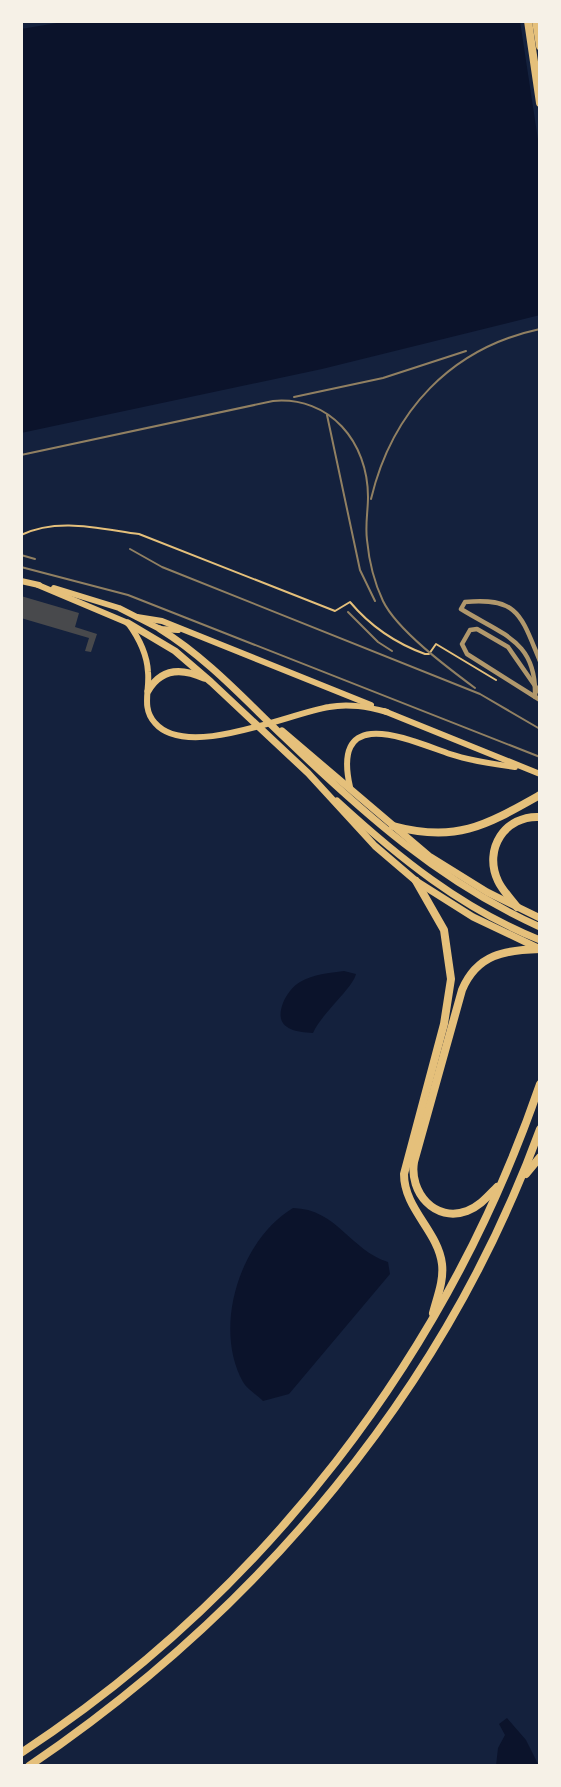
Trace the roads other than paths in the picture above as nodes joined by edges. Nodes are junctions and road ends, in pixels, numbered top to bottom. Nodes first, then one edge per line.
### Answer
1 (528, 21) edge
2 (536, 21) edge
3 (540, 46) edge
4 (540, 103) edge
5 (21, 580) edge
6 (38, 585) junction
7 (137, 617) junction
8 (128, 623) junction
9 (160, 629) junction
10 (185, 631) junction
11 (540, 662) edge
12 (211, 682) junction
13 (148, 691) junction
14 (537, 695) edge
15 (387, 712) junction
16 (273, 726) junction
17 (523, 768) junction
18 (540, 774) edge
19 (316, 782) junction
20 (350, 787) junction
21 (540, 795) edge
22 (540, 817) edge
23 (393, 826) junction
24 (416, 881) junction
25 (517, 907) junction
26 (540, 918) edge
27 (540, 927) edge
28 (540, 940) edge
29 (540, 950) edge
30 (540, 1084) edge
31 (540, 1129) edge
32 (540, 1157) edge
33 (502, 1182) junction
34 (520, 1182) junction
35 (428, 1326) junction
36 (21, 1753) edge
37 (29, 1766) edge

1 - 4 highway
2 - 3 highway
5 - 6 main road
6 - 7 main road
6 - 8 main road
7 - 9 main road
7 - 10 main road
8 - 12 highway
8 - 13 main road
9 - 10 main road
9 - 16 highway
10 - 15 main road
11 - 14 street
12 - 13 highway
12 - 19 highway
13 - 15 main road
14 - 14 street
15 - 17 main road
16 - 20 highway
16 - 27 highway
17 - 18 main road
17 - 20 main road
19 - 24 highway
19 - 28 highway
20 - 23 highway
21 - 23 highway
22 - 25 highway
23 - 25 highway
24 - 29 highway
24 - 35 highway
25 - 26 highway
29 - 33 highway
30 - 33 highway
31 - 34 highway
32 - 34 highway
33 - 35 highway
34 - 37 highway
35 - 36 highway

